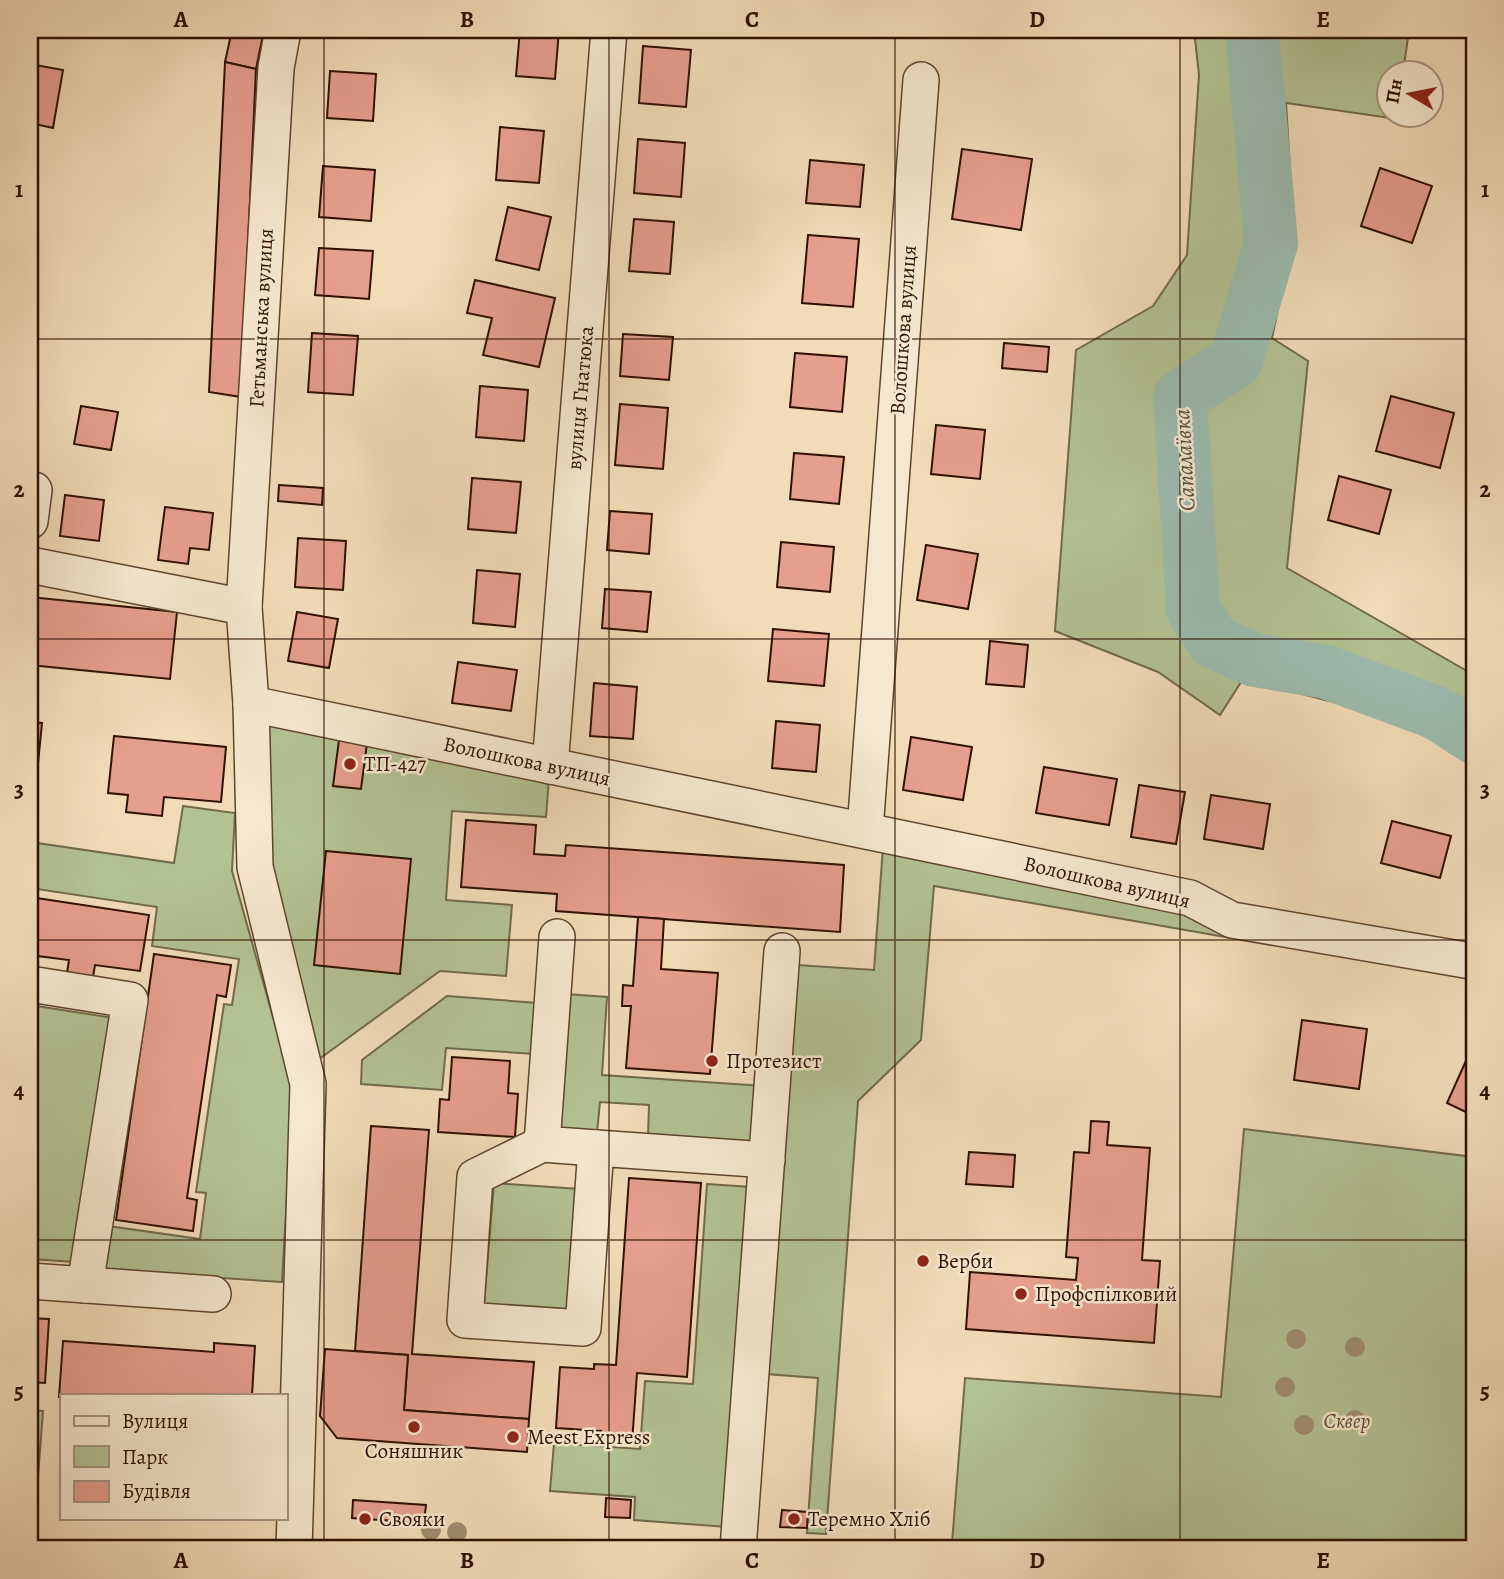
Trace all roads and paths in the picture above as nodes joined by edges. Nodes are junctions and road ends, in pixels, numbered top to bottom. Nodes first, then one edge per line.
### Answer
1 (283, 30) edge
2 (609, 30) edge
3 (921, 80) dead end
4 (30, 565) edge
5 (244, 607) junction
6 (251, 704) junction
7 (550, 766) junction
8 (865, 831) junction
9 (557, 937) dead end
10 (782, 951) dead end
11 (1471, 961) dead end
12 (30, 984) edge
13 (542, 1143) junction
14 (596, 1148) junction
15 (767, 1160) junction
16 (30, 1281) edge
17 (86, 1285) junction
18 (213, 1294) dead end
19 (295, 1549) edge
20 (738, 1549) edge

1 - 5 street, Гетьманська вулиця
2 - 7 street, вулиця Гнатюка
3 - 8 street, Волошкова вулиця
4 - 5 street
5 - 6 street
6 - 7 street, Волошкова вулиця
6 - 19 street
7 - 8 street, Волошкова вулиця
8 - 11 street, Волошкова вулиця
9 - 13 street
10 - 15 street
12 - 17 street
13 - 14 street
13 - 14 street
14 - 15 street
15 - 20 street
16 - 17 street
17 - 18 street

